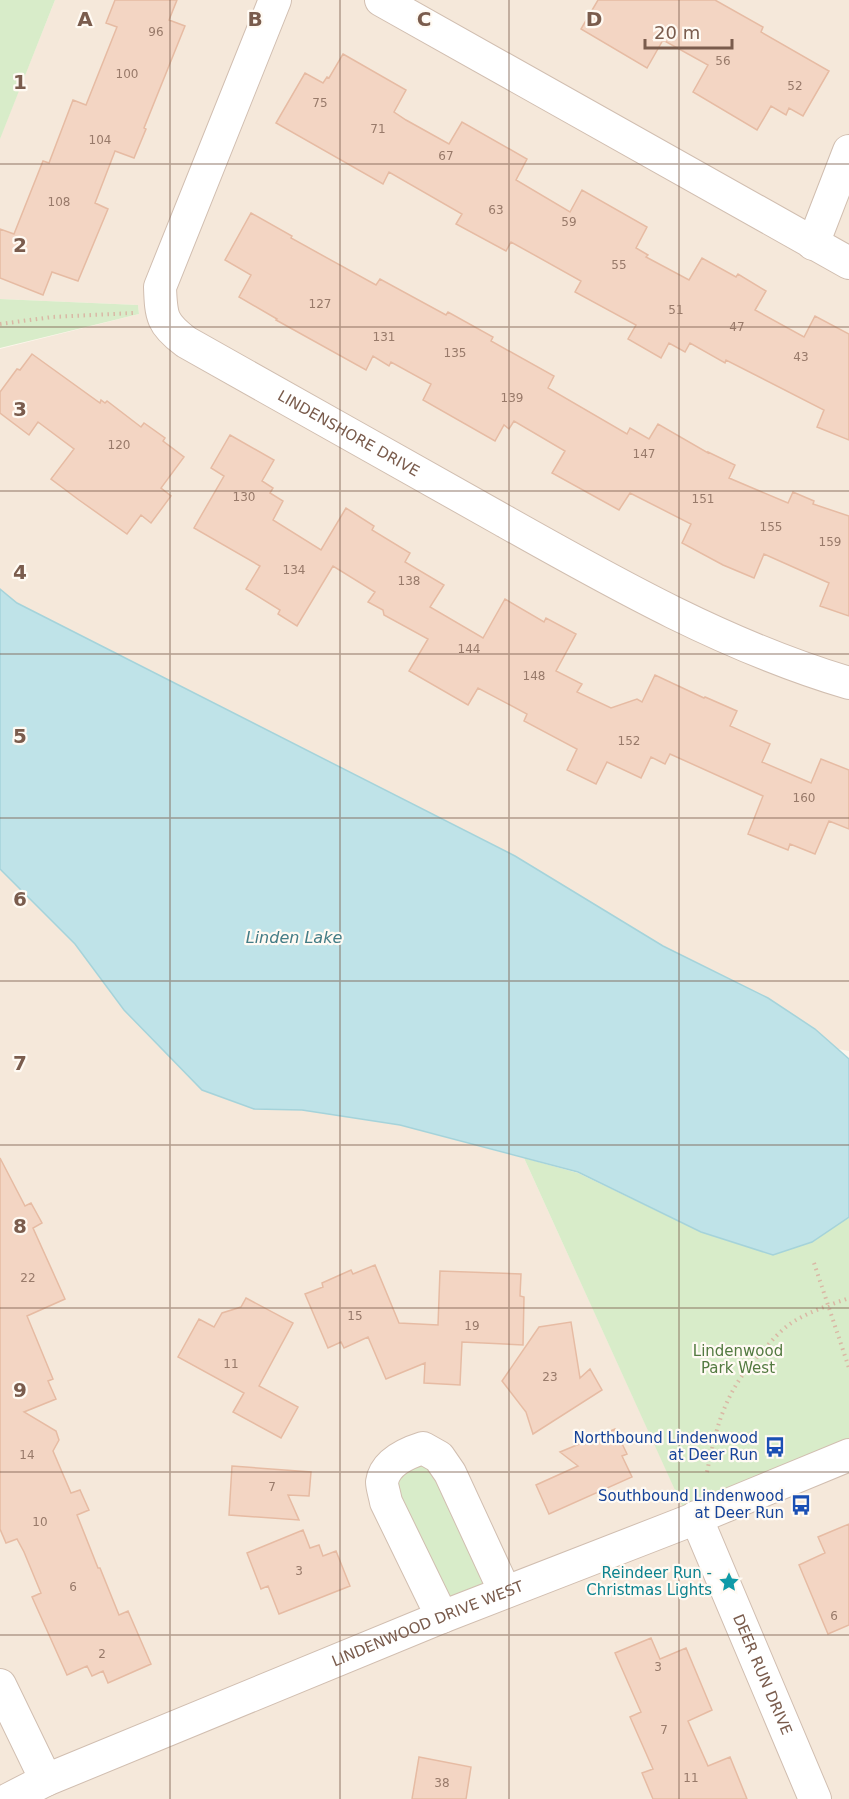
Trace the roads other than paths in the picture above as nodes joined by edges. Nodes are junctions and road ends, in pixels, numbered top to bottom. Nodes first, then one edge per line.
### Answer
1 (275, 0) edge
2 (381, 0) edge
3 (849, 151) edge
4 (813, 244) junction
5 (849, 263) edge
6 (849, 683) edge
7 (849, 1455) edge
8 (696, 1517) junction
9 (505, 1592) junction
10 (442, 1617) junction
11 (0, 1685) edge
12 (46, 1780) junction
13 (9, 1799) edge
14 (815, 1799) edge

1 - 6 street, LINDENSHORE DRIVE
2 - 4 street
3 - 4 street
4 - 5 street
7 - 8 street, LINDENWOOD DRIVE WEST
8 - 9 street, LINDENWOOD DRIVE WEST
8 - 14 street, DEER RUN DRIVE
9 - 10 street, LINDENWOOD DRIVE WEST
9 - 10 street
10 - 12 street, LINDENWOOD DRIVE WEST
11 - 12 street
12 - 13 street, LINDENWOOD DRIVE WEST

